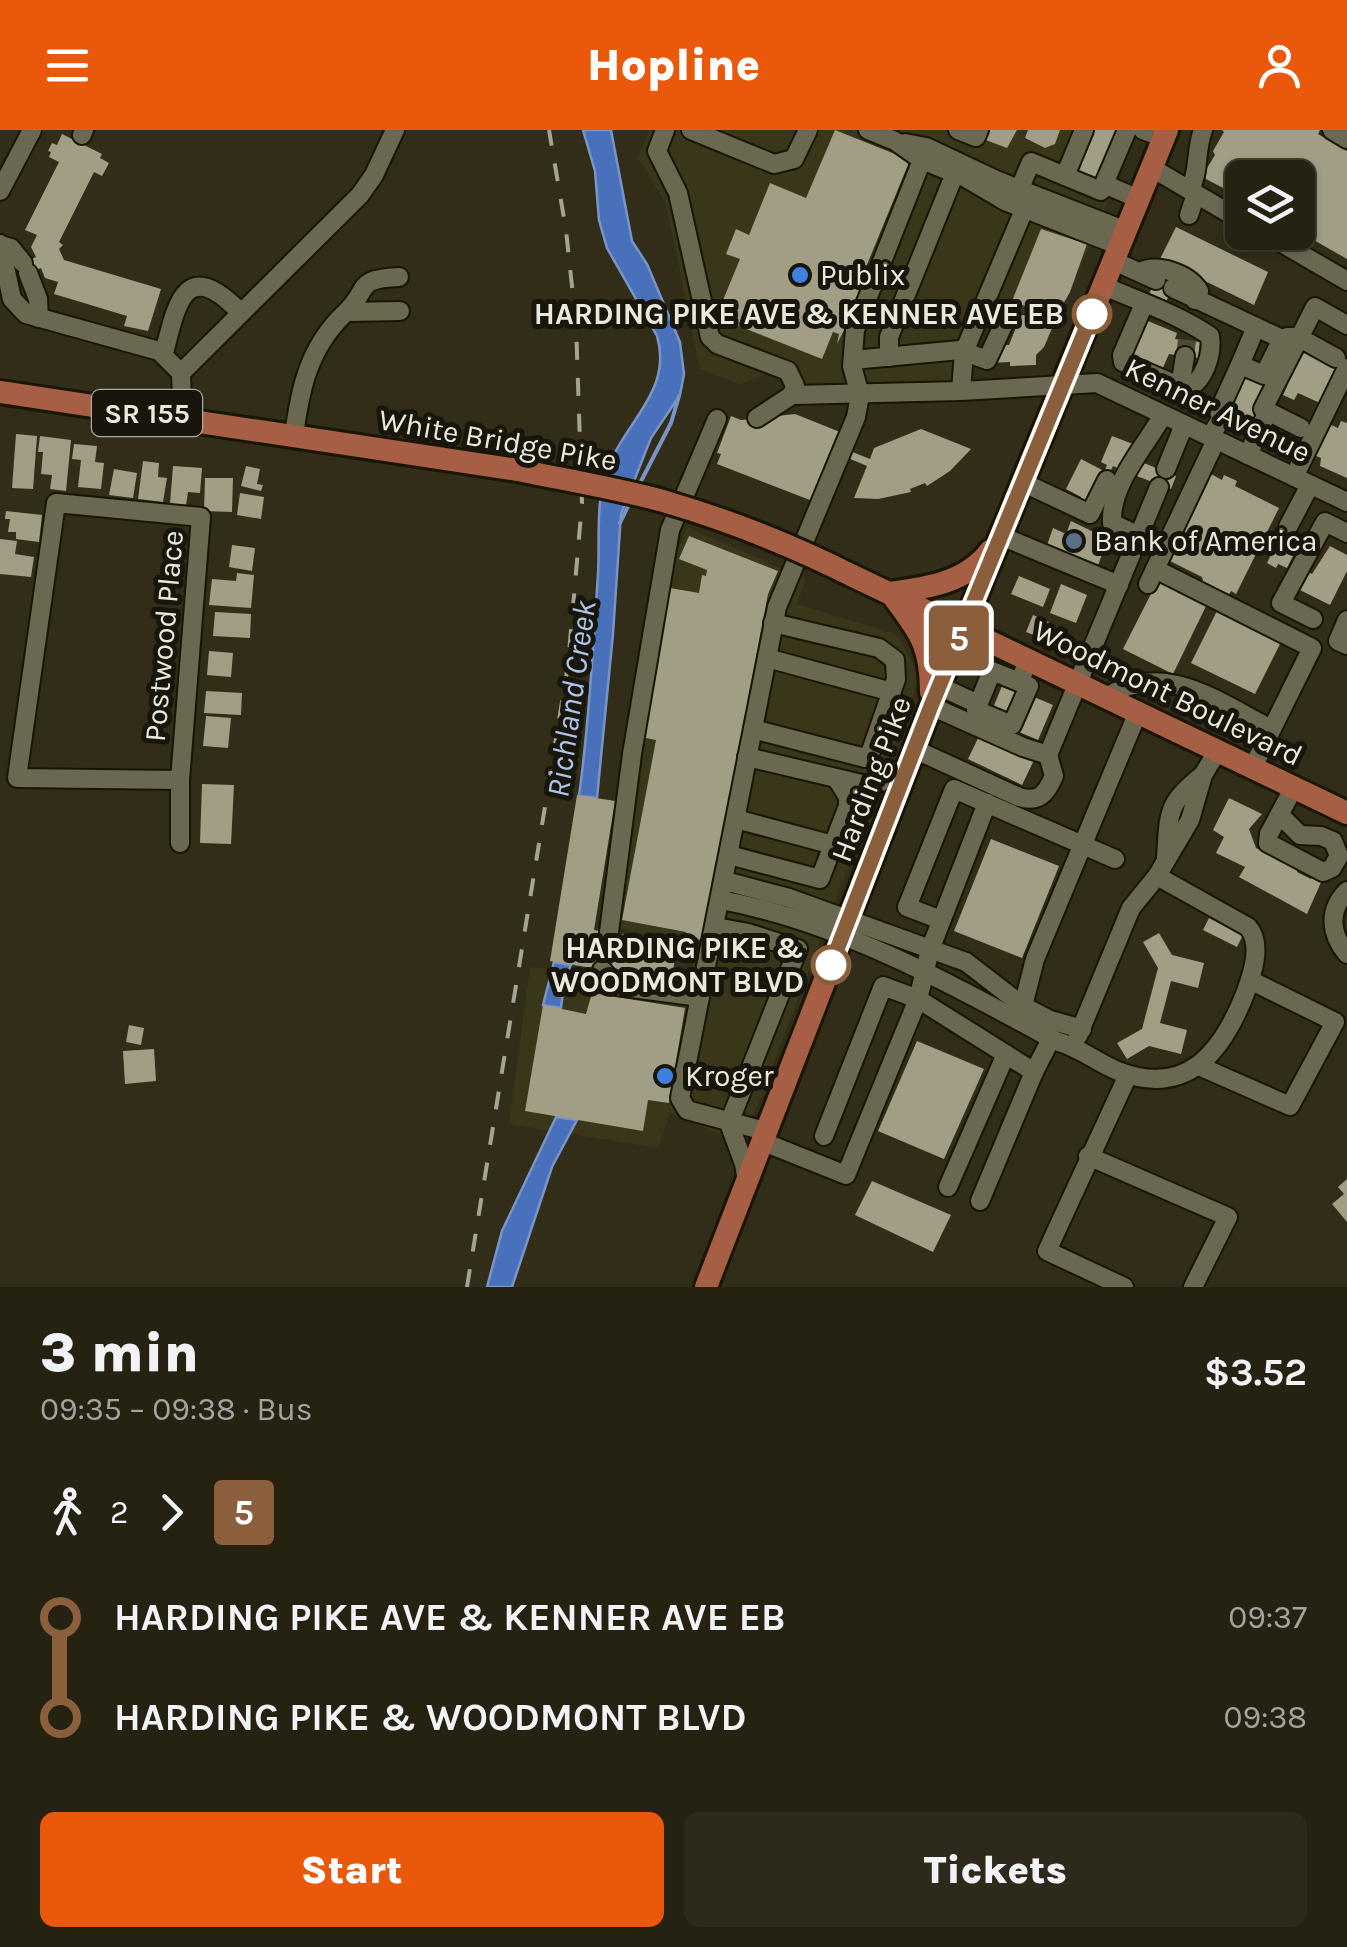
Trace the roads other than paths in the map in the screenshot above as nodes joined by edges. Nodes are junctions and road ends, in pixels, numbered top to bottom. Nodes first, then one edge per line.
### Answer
1 (32, 130) edge
2 (395, 130) edge
3 (665, 130) edge
4 (690, 130) edge
5 (868, 130) edge
6 (958, 130) edge
7 (978, 130) edge
8 (1084, 130) edge
9 (1127, 130) edge
10 (1204, 130) edge
11 (1332, 130) edge
12 (803, 132) edge
13 (1158, 133) edge
14 (897, 136) edge
15 (1347, 139) edge
16 (922, 160) junction
17 (1152, 168) junction
18 (955, 173) junction
19 (1064, 176) junction
20 (1104, 184) junction
21 (0, 191) edge
22 (1193, 192) junction
23 (1025, 197) junction
24 (1139, 199) junction
25 (1189, 215) dead end
26 (1225, 217) edge
27 (0, 244) edge
28 (1120, 246) junction
29 (1294, 250) edge
30 (399, 277) dead end
31 (1156, 280) junction
32 (1347, 281) edge
33 (1104, 286) junction
34 (1195, 300) junction
35 (1144, 304) junction
36 (983, 306) junction
37 (400, 310) dead end
38 (348, 312) junction
39 (240, 314) junction
40 (38, 318) junction
41 (1347, 326) edge
42 (1256, 327) junction
43 (1290, 338) junction
44 (1187, 340) junction
45 (964, 352) junction
46 (164, 353) junction
47 (890, 357) junction
48 (853, 360) junction
49 (1341, 363) edge
50 (1238, 367) junction
51 (1139, 372) junction
52 (180, 373) junction
53 (961, 385) junction
54 (1062, 387) junction
55 (1183, 388) junction
56 (0, 392) edge
57 (792, 395) junction
58 (860, 395) junction
59 (1128, 398) junction
60 (1268, 411) junction
61 (178, 416) junction
62 (757, 418) dead end
63 (717, 420) dead end
64 (1174, 420) junction
65 (1301, 428) dead end
66 (294, 436) junction
67 (1213, 438) junction
68 (1147, 444) junction
69 (1248, 455) junction
70 (1166, 470) junction
71 (1107, 480) dead end
72 (1302, 481) junction
73 (1024, 483) junction
74 (1342, 500) edge
75 (1325, 522) junction
76 (1288, 527) dead end
77 (1347, 533) edge
78 (1001, 536) junction
79 (1139, 536) junction
80 (1119, 585) junction
81 (889, 593) junction
82 (1314, 619) dead end
83 (1347, 620) edge
84 (774, 623) junction
85 (963, 627) junction
86 (1347, 645) edge
87 (767, 658) junction
88 (1029, 660) junction
89 (1019, 682) junction
90 (1079, 684) junction
91 (892, 692) junction
92 (935, 696) junction
93 (1108, 698) junction
94 (978, 704) junction
95 (1138, 712) junction
96 (1271, 729) junction
97 (753, 730) junction
98 (1218, 750) junction
99 (1048, 755) junction
100 (748, 757) junction
101 (911, 758) junction
102 (1253, 767) junction
103 (8, 776) edge
104 (180, 780) junction
105 (837, 780) junction
106 (1294, 787) junction
107 (987, 803) junction
108 (1347, 814) edge
109 (1280, 816) dead end
110 (736, 819) junction
111 (180, 842) dead end
112 (833, 845) junction
113 (1084, 845) junction
114 (729, 855) junction
115 (1115, 859) dead end
116 (1157, 876) junction
117 (725, 880) junction
118 (1347, 891) edge
119 (721, 900) junction
120 (941, 920) junction
121 (716, 927) junction
122 (845, 928) junction
123 (609, 932) tunnel mouth
124 (930, 950) junction
125 (1347, 954) edge
126 (602, 970) dead end
127 (924, 972) junction
128 (1250, 980) junction
129 (700, 996) junction
130 (918, 998) junction
131 (1019, 1012) junction
132 (1078, 1037) junction
133 (1051, 1039) junction
134 (1006, 1054) junction
135 (1199, 1066) junction
136 (685, 1072) junction
137 (1034, 1072) junction
138 (1128, 1074) junction
139 (744, 1085) junction
140 (729, 1123) junction
141 (763, 1136) junction
142 (824, 1136) dead end
143 (1088, 1156) junction
144 (747, 1181) junction
145 (948, 1187) dead end
146 (980, 1200) dead end
147 (706, 1287) edge
148 (1124, 1287) edge
149 (1193, 1287) edge

1 - 21 street
2 - 39 street
3 - 57 street
4 - 12 street
5 - 14 street
6 - 7 street
8 - 19 street
9 - 20 street
10 - 22 street
11 - 15 street
13 - 17 main road, Harding Pike
14 - 16 street
14 - 23 street
16 - 18 street
16 - 48 street
17 - 22 street
17 - 24 main road, Harding Pike
18 - 23 street
18 - 47 street
19 - 20 street
19 - 23 street
20 - 24 street
22 - 25 street
22 - 26 street
23 - 28 street
23 - 36 street
24 - 28 main road, Harding Pike
27 - 40 street
27 - 40 street
28 - 31 street
28 - 33 main road, Harding Pike
29 - 32 street
30 - 38 street
31 - 34 street
31 - 34 street
33 - 35 street
33 - 54 main road, Harding Pike
34 - 42 street
35 - 44 street
35 - 51 street
36 - 45 street
36 - 45 street
37 - 38 street
38 - 66 street
39 - 46 street
39 - 52 street
40 - 46 street
41 - 43 street
42 - 43 street
42 - 50 street
43 - 49 street
43 - 50 street
43 - 60 street
44 - 55 street
44 - 55 street
45 - 47 street
45 - 53 street
46 - 52 street
47 - 48 street
48 - 58 street
49 - 72 street
50 - 67 street
51 - 55 street
51 - 59 street
52 - 61 street
53 - 54 street, Kenner Avenue
53 - 58 street, Kenner Avenue
54 - 59 street, Kenner Avenue
54 - 73 main road, Harding Pike
55 - 64 street
56 - 61 main road, White Bridge Pike / SR 155
57 - 58 street, Kenner Avenue
57 - 62 street
58 - 84 street
59 - 64 street, Kenner Avenue
60 - 65 street
60 - 69 street
61 - 66 main road, White Bridge Pike / SR 155
63 - 123 street
64 - 67 street, Kenner Avenue
64 - 68 street
64 - 70 street
66 - 81 main road, White Bridge Pike / SR 155, bridge
67 - 69 street, Kenner Avenue
67 - 96 street
68 - 70 street
68 - 79 street
69 - 72 street, Kenner Avenue
70 - 79 street
71 - 73 street
72 - 74 street, Kenner Avenue
72 - 76 street
73 - 78 main road, Harding Pike
74 - 75 street
75 - 77 street
75 - 82 street
78 - 80 street
78 - 81 main road
78 - 85 main road, Harding Pike
79 - 80 street
80 - 90 street
81 - 85 main road, White Bridge Pike / SR 155
81 - 92 main road
83 - 86 street
84 - 87 street
84 - 91 street
85 - 88 main road, Woodmont Boulevard
85 - 92 main road, Harding Pike
87 - 91 street
87 - 97 street
88 - 89 street
88 - 90 main road, Woodmont Boulevard
89 - 94 street
89 - 94 street
90 - 93 main road, Woodmont Boulevard
90 - 99 street
91 - 97 street
92 - 94 street
92 - 99 street
92 - 101 main road, Harding Pike
93 - 95 main road, Woodmont Boulevard
93 - 96 street
95 - 98 main road, Woodmont Boulevard
95 - 113 street
96 - 102 street
97 - 100 street
98 - 102 main road, Woodmont Boulevard
98 - 116 street
99 - 101 street
100 - 105 street
100 - 110 street
101 - 105 street
101 - 122 main road, Harding Pike
102 - 106 main road, Woodmont Boulevard
103 - 104 street, Postwood Place
103 - 104 street, Postwood Place
104 - 111 street
105 - 112 street
106 - 108 main road, Woodmont Boulevard
106 - 109 street
107 - 113 street
107 - 120 street
107 - 120 street
110 - 112 street
110 - 114 street
112 - 114 street
113 - 115 street
113 - 131 street
114 - 117 street
116 - 128 street
116 - 132 street
117 - 119 street
117 - 122 street
118 - 125 street
119 - 121 street
119 - 122 street
120 - 124 street
121 - 129 street
121 - 139 street
122 - 124 street
122 - 127 street
122 - 141 main road, Harding Pike
124 - 127 street
124 - 131 street
126 - 129 street
127 - 130 street
127 - 131 street
128 - 135 street
128 - 135 street
129 - 136 street
130 - 134 street
130 - 141 street
130 - 142 street
131 - 132 street
131 - 133 street
132 - 133 street
132 - 138 street
133 - 137 street
134 - 137 street
134 - 145 street
135 - 138 street
136 - 139 street
136 - 140 street
137 - 146 street
138 - 143 street
139 - 140 street
140 - 141 street
140 - 144 street
141 - 144 main road, Harding Pike
143 - 148 street
143 - 149 street
144 - 147 main road, Harding Pike

